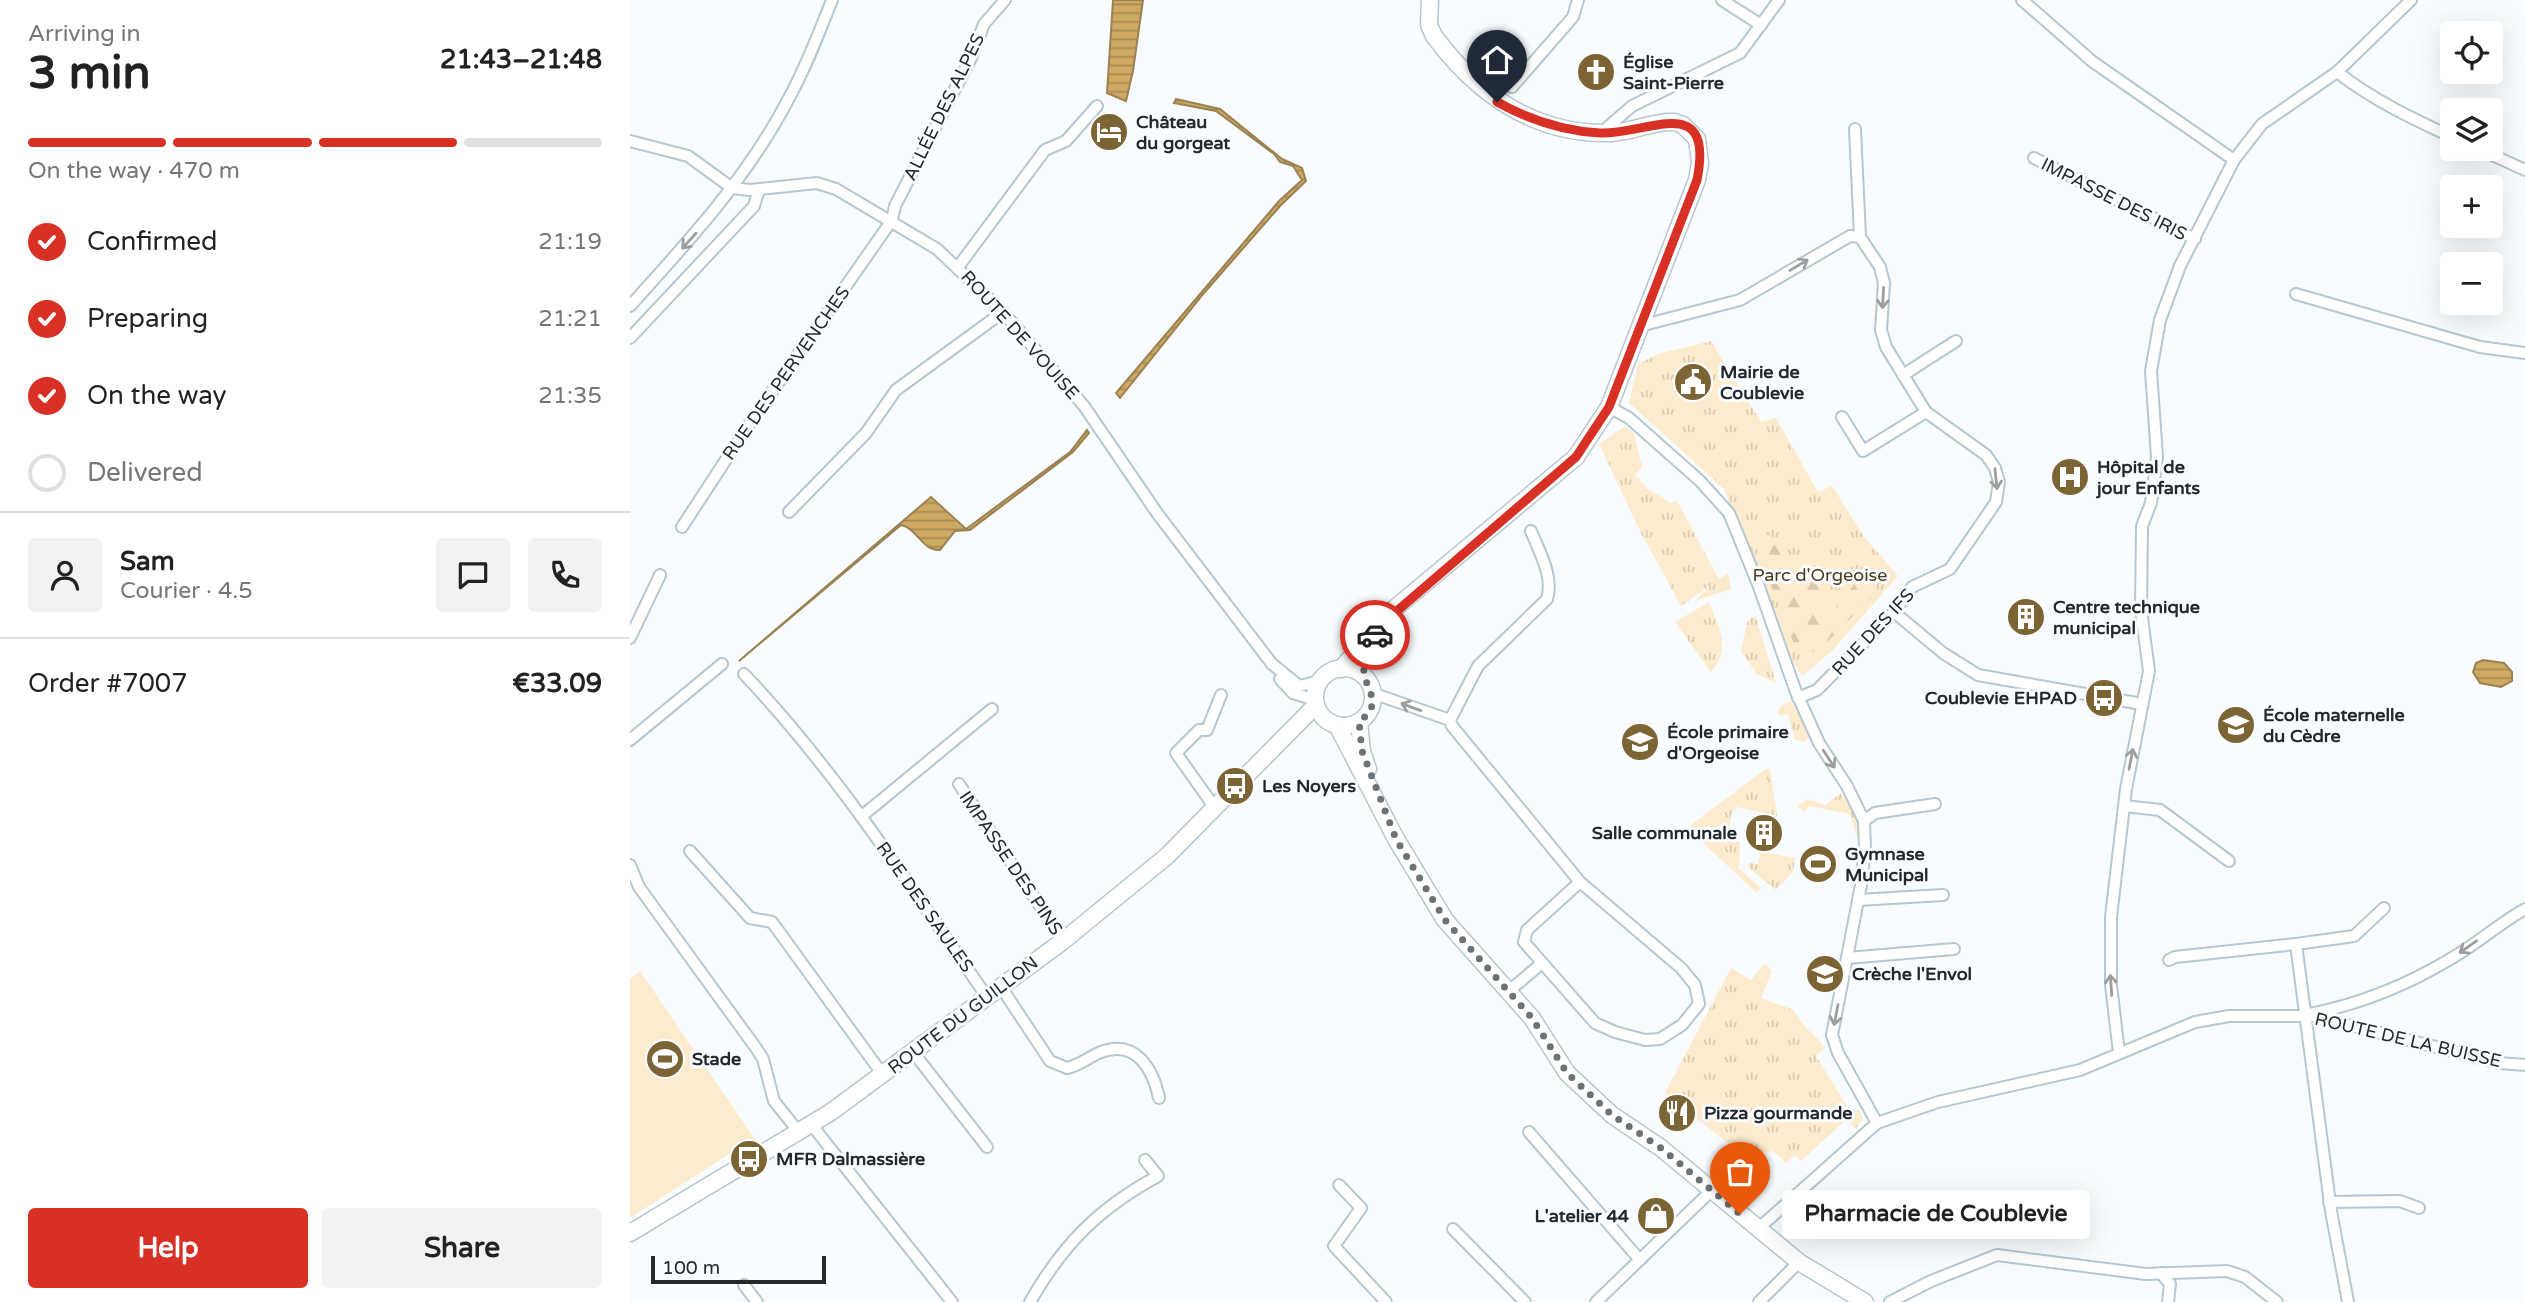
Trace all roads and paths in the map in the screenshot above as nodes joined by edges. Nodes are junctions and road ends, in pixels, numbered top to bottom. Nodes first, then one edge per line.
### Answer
1 (832, 0) edge
2 (1005, 0) edge
3 (1430, 0) edge
4 (1578, 0) edge
5 (1722, 0) edge
6 (1779, 0) edge
7 (2022, 0) edge
8 (2411, 0) edge
9 (1760, 25) junction
10 (2337, 72) junction
11 (1466, 73) junction
12 (1097, 106) dead end
13 (1855, 129) dead end
14 (2440, 131) edge
15 (1601, 133) junction
16 (630, 141) edge
17 (2034, 158) dead end
18 (2234, 160) junction
19 (2503, 160) edge
20 (2525, 170) edge
21 (732, 188) junction
22 (759, 190) junction
23 (892, 220) junction
24 (1860, 237) junction
25 (2195, 239) junction
26 (958, 267) junction
27 (2296, 293) dead end
28 (630, 306) edge
29 (1003, 312) junction
30 (1640, 326) junction
31 (630, 338) edge
32 (1956, 341) dead end
33 (2525, 353) edge
34 (1903, 375) junction
35 (1609, 407) junction
36 (1926, 412) junction
37 (1842, 417) dead end
38 (789, 512) dead end
39 (682, 527) dead end
40 (1531, 531) dead end
41 (660, 575) dead end
42 (1437, 575) junction
43 (1894, 612) junction
44 (630, 638) edge
45 (722, 664) dead end
46 (1272, 664) junction
47 (1341, 669) junction
48 (744, 674) dead end
49 (1364, 677) junction
50 (1320, 681) junction
51 (1373, 693) junction
52 (1222, 695) dead end
53 (1798, 698) junction
54 (1316, 702) junction
55 (2142, 704) junction
56 (992, 709) dead end
57 (1450, 720) junction
58 (1359, 722) junction
59 (1333, 723) junction
60 (630, 740) edge
61 (1265, 756) junction
62 (959, 784) dead end
63 (1935, 804) dead end
64 (2124, 806) junction
65 (1215, 808) junction
66 (862, 816) junction
67 (1864, 821) junction
68 (1396, 839) junction
69 (690, 850) dead end
70 (2229, 861) dead end
71 (630, 866) edge
72 (1580, 882) junction
73 (1943, 895) dead end
74 (1858, 900) junction
75 (2385, 908) dead end
76 (2525, 909) edge
77 (1063, 941) junction
78 (2295, 944) junction
79 (1954, 948) dead end
80 (1847, 958) junction
81 (2169, 960) dead end
82 (1542, 963) junction
83 (1001, 987) junction
84 (1509, 992) junction
85 (987, 997) junction
86 (2304, 1015) junction
87 (913, 1052) junction
88 (2119, 1053) junction
89 (2525, 1065) edge
90 (883, 1075) junction
91 (1158, 1098) dead end
92 (1877, 1124) junction
93 (804, 1127) junction
94 (1529, 1132) dead end
95 (987, 1147) dead end
96 (1144, 1160) dead end
97 (1339, 1185) dead end
98 (1712, 1191) junction
99 (2329, 1202) junction
100 (2419, 1208) dead end
101 (1759, 1228) junction
102 (1453, 1229) dead end
103 (630, 1233) edge
104 (1640, 1260) junction
105 (1799, 1262) junction
106 (2183, 1272) junction
107 (2161, 1273) junction
108 (744, 1284) dead end
109 (2170, 1284) junction
110 (757, 1302) edge
111 (951, 1302) edge
112 (1030, 1302) edge
113 (1386, 1302) edge
114 (1525, 1302) edge
115 (1597, 1302) edge
116 (1759, 1302) edge
117 (1865, 1302) edge
118 (1890, 1302) edge
119 (2168, 1302) edge
120 (2277, 1302) edge
121 (2348, 1302) edge

1 - 21 street
2 - 23 street, ALLÉE DES ALPES
3 - 11 main road
4 - 11 street
5 - 9 street
6 - 9 street
7 - 18 street
8 - 10 street
9 - 15 street
10 - 14 street
10 - 18 street
11 - 15 main road
12 - 26 street
13 - 24 street
15 - 30 main road
16 - 21 street
17 - 25 street, IMPASSE DES IRIS
18 - 25 street
19 - 20 street
21 - 22 street, ROUTE DE VOUISE
21 -> 28 street
22 - 23 street, ROUTE DE VOUISE
22 - 31 street
23 - 26 street, ROUTE DE VOUISE
23 - 39 street, RUE DES PERVENCHES
30 -> 24 street
24 -> 34 street
25 - 55 street
26 - 29 street, ROUTE DE VOUISE
27 - 33 street
29 - 38 street
29 - 46 street, ROUTE DE VOUISE
30 - 35 main road
32 - 34 street
34 - 36 street
35 - 42 main road
35 - 53 street
36 - 37 street
36 -> 43 street, RUE DES IFS
40 - 57 street
41 - 44 street
42 - 47 main road
42 - 49 main road
43 - 53 street, RUE DES IFS
43 - 55 street
45 - 60 street
46 - 50 street, ROUTE DE VOUISE
46 - 54 street, ROUTE DE VOUISE
47 - 49 main road
47 - 50 main road
48 - 66 street, RUE DES SAULES
49 - 51 main road
50 - 54 main road
57 -> 51 street
51 - 58 main road
52 - 65 street
53 -> 67 street
54 - 59 main road
54 - 61 main road, ROUTE DU GUILLON
64 -> 55 street
56 - 66 street
57 - 72 street
58 - 59 main road
58 - 68 main road
59 - 61 main road, ROUTE DU GUILLON
59 - 68 main road
61 - 65 main road, ROUTE DU GUILLON
62 - 77 street, IMPASSE DES PINS
63 - 67 street
64 - 70 street
88 -> 64 street
65 - 77 main road, ROUTE DU GUILLON
66 - 85 street, RUE DES SAULES
67 - 74 street
68 - 84 main road
69 - 90 street
71 - 93 street
72 - 82 street
72 - 82 street
73 - 74 street
74 - 80 street
75 - 78 street
76 -> 86 street
77 - 83 main road, ROUTE DU GUILLON
78 - 81 street
78 - 86 street
79 - 80 street
80 -> 92 street
82 - 84 street
83 - 85 main road, ROUTE DU GUILLON
83 - 91 street
84 - 98 main road
85 - 87 main road, ROUTE DU GUILLON
86 - 88 street, ROUTE DE LA BUISSE
86 - 89 street, ROUTE DE LA BUISSE
86 - 99 street
87 - 90 main road, ROUTE DU GUILLON
87 - 95 street
88 - 92 street, ROUTE DE LA BUISSE
90 - 93 main road, ROUTE DU GUILLON
92 - 101 street, ROUTE DE LA BUISSE
93 - 103 main road, ROUTE DU GUILLON
93 - 111 street
94 - 104 street
96 - 112 street
97 - 113 street
98 - 101 main road
98 - 104 street
99 - 100 street
99 - 121 street
101 - 105 main road
102 - 114 street
104 - 115 street
105 - 116 street
105 - 117 main road
106 - 107 street
106 - 109 street
106 - 120 street
107 - 109 street
107 - 118 street
108 - 110 street
109 - 119 street

